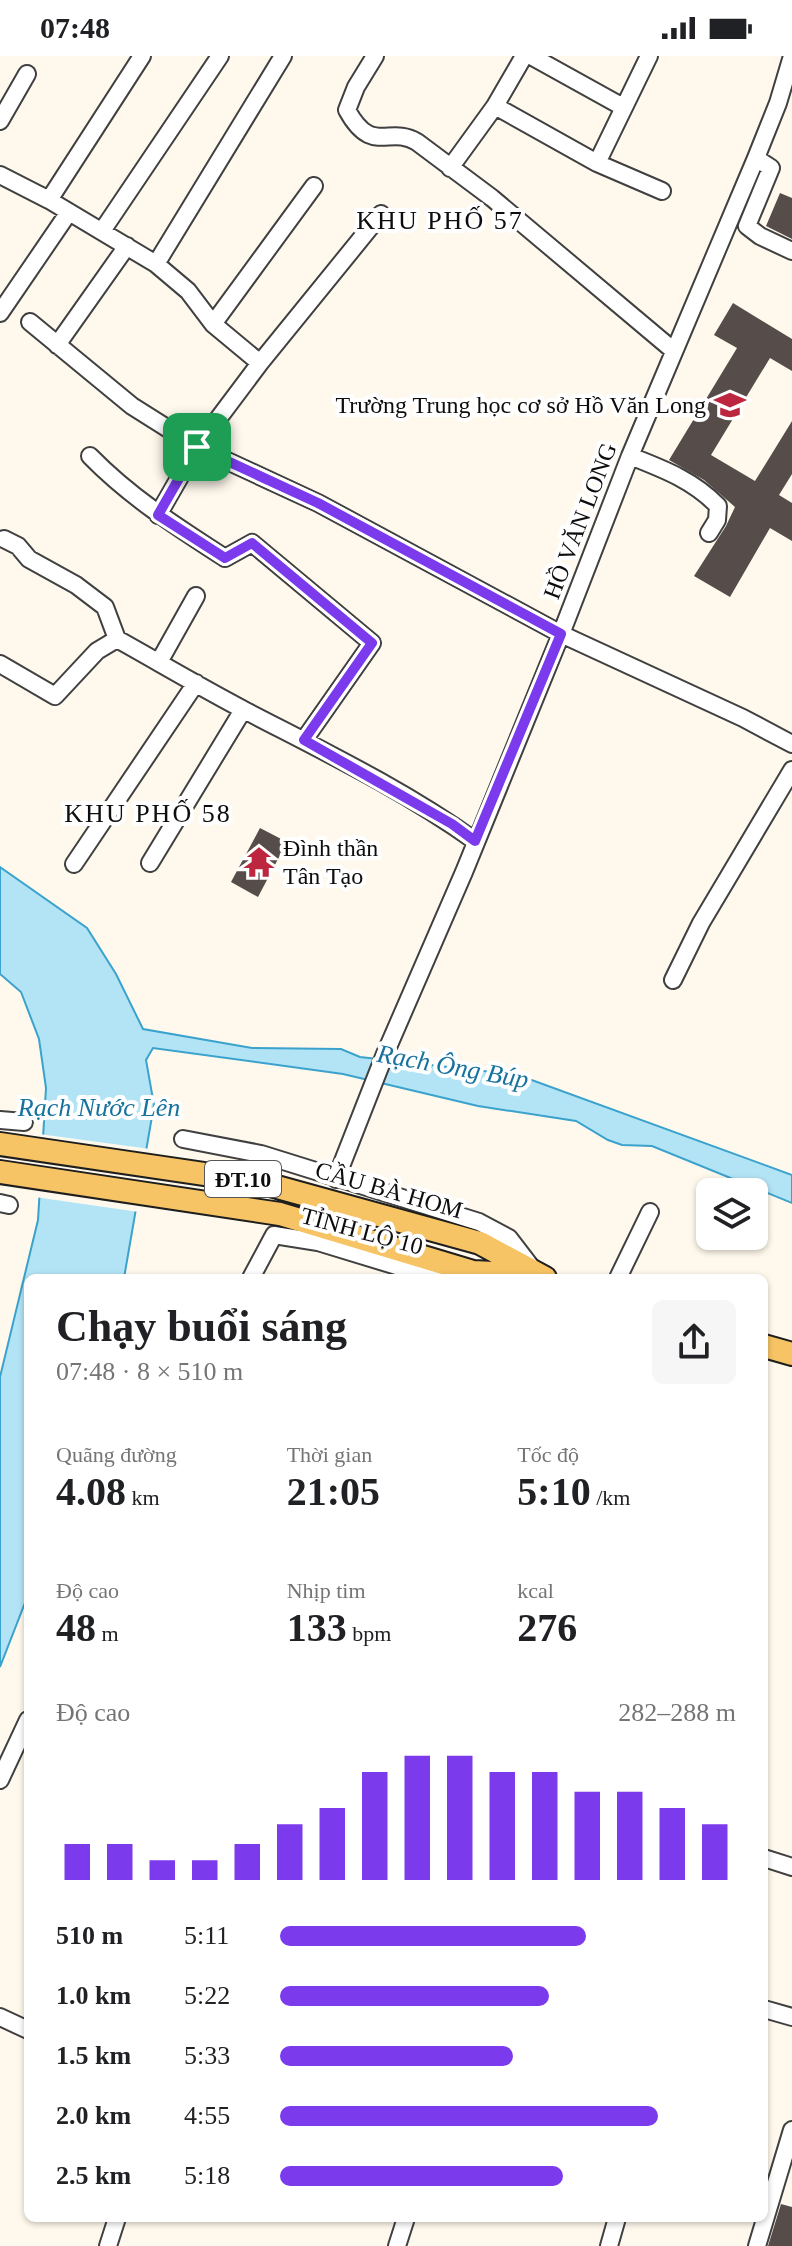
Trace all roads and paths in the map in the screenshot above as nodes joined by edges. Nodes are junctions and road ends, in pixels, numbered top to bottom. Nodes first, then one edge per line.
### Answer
1 (142, 56) edge
2 (220, 56) edge
3 (283, 56) edge
4 (375, 56) edge
5 (524, 56) edge
6 (531, 56) edge
7 (649, 56) edge
8 (792, 56) edge
9 (27, 74) dead end
10 (495, 106) junction
11 (785, 106) edge
12 (623, 107) junction
13 (0, 121) edge
14 (756, 158) junction
15 (597, 163) junction
16 (450, 168) junction
17 (0, 175) edge
18 (314, 186) dead end
19 (662, 191) dead end
20 (49, 200) junction
21 (69, 212) junction
22 (381, 214) dead end
23 (102, 231) junction
24 (127, 246) junction
25 (792, 251) edge
26 (156, 264) junction
27 (0, 313) edge
28 (30, 322) dead end
29 (213, 324) junction
30 (57, 345) junction
31 (674, 351) junction
32 (260, 363) junction
33 (197, 447) junction
34 (90, 456) dead end
35 (630, 456) junction
36 (158, 515) junction
37 (709, 533) dead end
38 (4, 539) dead end
39 (196, 596) dead end
40 (561, 634) junction
41 (117, 639) junction
42 (159, 662) junction
43 (0, 664) edge
44 (196, 683) junction
45 (243, 710) junction
46 (304, 740) junction
47 (792, 744) edge
48 (792, 770) edge
49 (475, 841) junction
50 (150, 863) dead end
51 (74, 864) dead end
52 (673, 980) dead end
53 (0, 1120) edge
54 (24, 1122) dead end
55 (183, 1139) dead end
56 (0, 1144) edge
57 (0, 1172) edge
58 (336, 1179) junction
59 (650, 1212) dead end
60 (253, 1274) edge
61 (423, 1274) edge
62 (499, 1274) edge
63 (533, 1274) edge
64 (536, 1274) edge
65 (620, 1274) edge
66 (768, 1347) edge
67 (792, 1354) edge
68 (24, 1729) edge
69 (0, 1780) edge
70 (768, 1859) edge
71 (792, 1867) edge
72 (768, 2010) edge
73 (0, 2017) edge
74 (792, 2017) edge
75 (24, 2028) edge
76 (792, 2130) edge
77 (787, 2173) edge
78 (768, 2219) edge
79 (116, 2222) edge
80 (405, 2222) edge
81 (616, 2222) edge
82 (767, 2222) edge
83 (108, 2246) edge
84 (397, 2246) edge
85 (609, 2246) edge
86 (757, 2246) edge

1 - 20 street
2 - 23 street
3 - 26 street
4 - 16 street
5 - 10 street
6 - 12 street
7 - 12 street
8 - 11 street, HỒ VĂN LONG
9 - 13 street
10 - 15 street
10 - 16 street
11 - 14 street, HỒ VĂN LONG
12 - 15 street
14 - 25 street
14 - 31 street, HỒ VĂN LONG
15 - 19 street
16 - 31 street
17 - 20 street
18 - 29 street
20 - 21 street
21 - 23 street
21 - 27 street
22 - 32 street
23 - 24 street
24 - 26 street
24 - 30 street
26 - 29 street
28 - 30 street
29 - 32 street
30 - 33 street
31 - 35 street, HỒ VĂN LONG
32 - 33 street
33 - 36 street
33 - 40 street
34 - 36 street
35 - 37 street
35 - 40 street, HỒ VĂN LONG
36 - 46 street
38 - 41 street
39 - 42 street
40 - 47 street
40 - 49 street, HỒ VĂN LONG
41 - 42 street
41 - 43 street
42 - 44 street
44 - 45 street
44 - 51 street
45 - 46 street
45 - 50 street
46 - 49 street
48 - 52 street
49 - 58 street, HỒ VĂN LONG
53 - 54 street
55 - 58 street, TỈNH LỘ 10 / ĐT.10
56 - 63 main road, CẦU BÀ HOM / ĐT.10
57 - 62 main road, ĐT.10
58 - 64 street, TỈNH LỘ 10 / ĐT.10
59 - 65 street
60 - 61 street, TỈNH LỘ 10
66 - 67 main road
68 - 69 street
70 - 71 street
72 - 74 street
73 - 75 street
76 - 77 street
77 - 78 street
79 - 83 street
80 - 84 street
81 - 85 street
82 - 86 street

